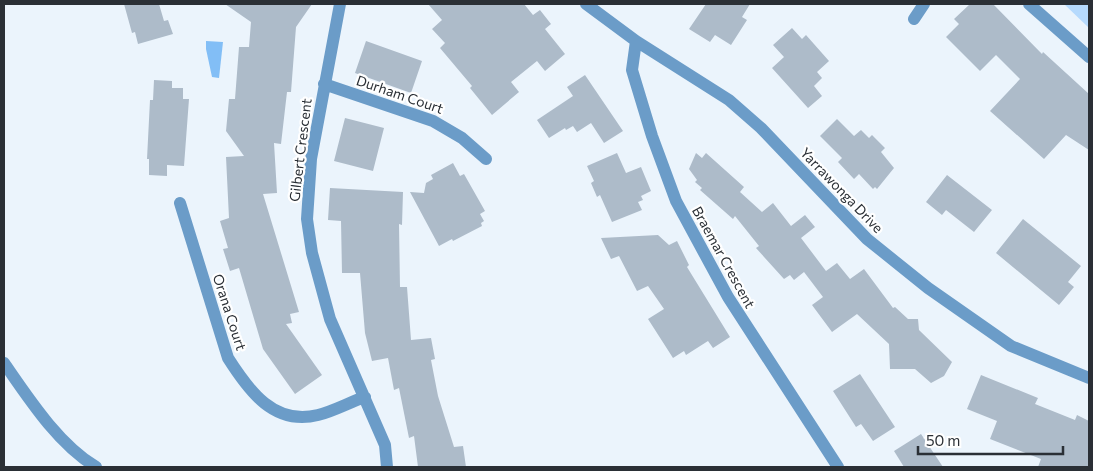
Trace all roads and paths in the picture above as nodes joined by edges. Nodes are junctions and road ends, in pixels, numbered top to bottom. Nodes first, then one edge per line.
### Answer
1 (340, 4) edge
2 (586, 4) edge
3 (924, 4) edge
4 (1030, 4) edge
5 (914, 19) dead end
6 (636, 41) junction
7 (1089, 57) edge
8 (324, 84) junction
9 (486, 159) dead end
10 (180, 203) dead end
11 (4, 363) edge
12 (1089, 378) edge
13 (365, 397) junction
14 (96, 467) edge
15 (387, 467) edge
16 (838, 467) edge

1 - 8 street, Gilbert Crescent
2 - 6 street, Yarrawonga Drive
3 - 5 street
4 - 7 street
6 - 12 street, Yarrawonga Drive
6 - 16 street, Braemar Crescent
8 - 9 street, Durham Court
8 - 13 street, Gilbert Crescent
10 - 13 street, Orana Court
11 - 14 street
13 - 15 street, Gilbert Crescent

